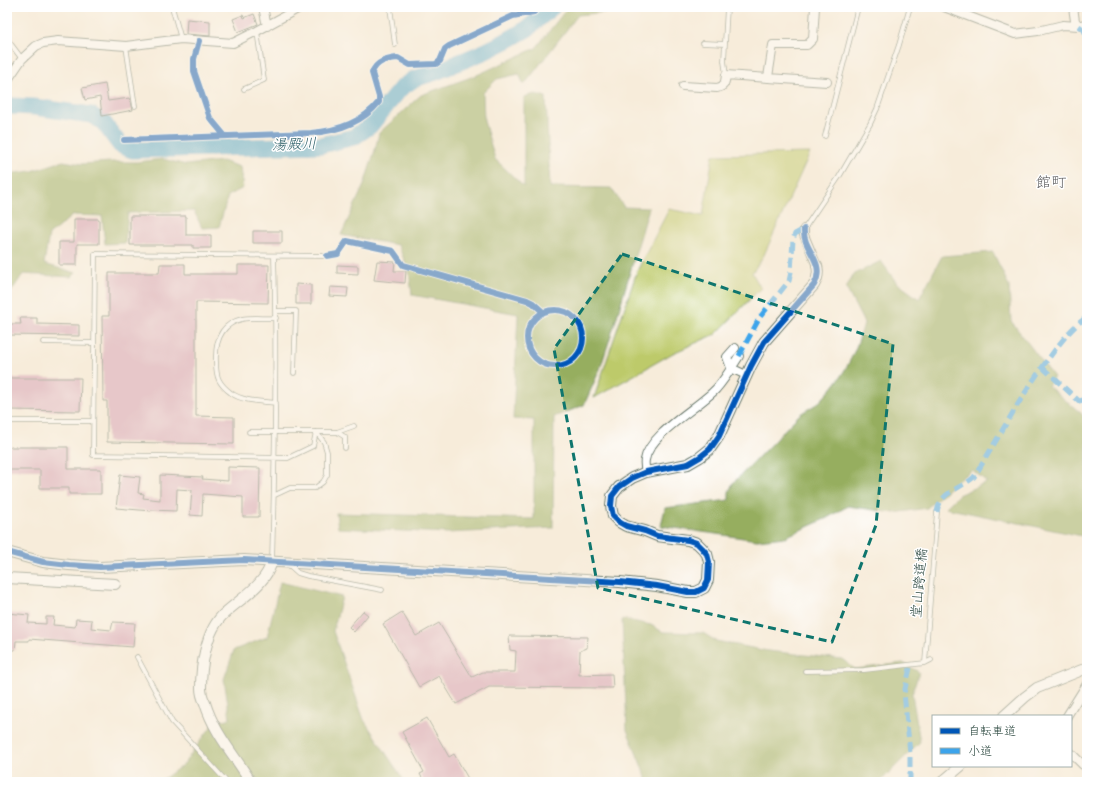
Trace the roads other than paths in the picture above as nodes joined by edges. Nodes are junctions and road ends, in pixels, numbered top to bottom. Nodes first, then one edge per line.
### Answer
1 (172, 7) edge
2 (263, 7) edge
3 (301, 7) edge
4 (390, 7) edge
5 (727, 7) edge
6 (815, 7) edge
7 (858, 7) edge
8 (910, 7) edge
9 (944, 7) edge
10 (1073, 7) edge
11 (1083, 24) edge
12 (267, 26) junction
13 (257, 31) junction
14 (7, 39) edge
15 (181, 39) junction
16 (703, 43) dead end
17 (725, 44) junction
18 (395, 45) dead end
19 (126, 46) junction
20 (22, 60) junction
21 (726, 75) junction
22 (768, 77) junction
23 (7, 81) edge
24 (827, 82) dead end
25 (683, 86) dead end
26 (244, 89) dead end
27 (135, 106) dead end
28 (825, 136) dead end
29 (804, 229) joint
30 (274, 256) junction
31 (327, 256) dead end
32 (817, 266) joint
33 (276, 311) junction
34 (276, 318) junction
35 (43, 342) dead end
36 (93, 343) junction
37 (735, 348) dead end
38 (739, 356) dead end
39 (731, 368) junction
40 (294, 373) dead end
41 (746, 375) junction
42 (276, 403) junction
43 (7, 421) edge
44 (93, 421) junction
45 (354, 426) dead end
46 (249, 432) dead end
47 (276, 432) junction
48 (316, 432) junction
49 (337, 432) junction
50 (345, 448) dead end
51 (275, 458) junction
52 (646, 472) junction
53 (275, 495) junction
54 (937, 512) dead end
55 (9, 551) edge
56 (272, 561) junction
57 (286, 562) junction
58 (7, 578) edge
59 (115, 584) dead end
60 (382, 590) dead end
61 (137, 657) dead end
62 (931, 660) dead end
63 (925, 662) junction
64 (1087, 668) edge
65 (805, 671) dead end
66 (1087, 684) edge
67 (1005, 715) edge
68 (1068, 715) edge
69 (1072, 754) edge
70 (1087, 760) edge
71 (960, 767) edge
72 (227, 782) edge
73 (251, 782) edge
74 (942, 782) edge

1 - 15 lane
2 - 12 street
3 - 12 street
4 - 18 lane
5 - 17 lane
6 - 22 street
7 - 28 lane
8 - 29 lane
9 - 11 street
10 - 11 street
12 - 13 street
13 - 15 street
13 - 26 lane
14 - 20 lane
15 - 19 street
16 - 17 lane
17 - 21 lane
19 - 20 street
19 - 27 lane
20 - 23 street
21 - 22 street
21 - 25 street
22 - 24 street
29 - 32 street
30 - 31 lane
30 - 33 lane
30 - 36 lane
32 - 41 street
33 - 34 lane
33 - 40 lane
34 - 42 lane
34 - 42 lane
35 - 36 lane
36 - 44 lane
37 - 39 street
38 - 39 street
39 - 41 street
39 - 52 street
41 - 52 street
42 - 47 lane
43 - 44 lane
44 - 51 lane
45 - 49 lane
46 - 47 lane
47 - 48 lane
47 - 51 lane
48 - 49 lane
48 - 51 lane
48 - 53 lane
49 - 50 lane
51 - 53 lane
52 - 57 street
53 - 56 lane
54 - 63 lane, 堂山跨道橋
55 - 56 street
56 - 57 street
56 - 73 street
57 - 60 lane
58 - 59 street
61 - 72 lane
62 - 63 lane
63 - 65 lane
64 - 67 street
66 - 68 street
69 - 70 street
71 - 74 street

